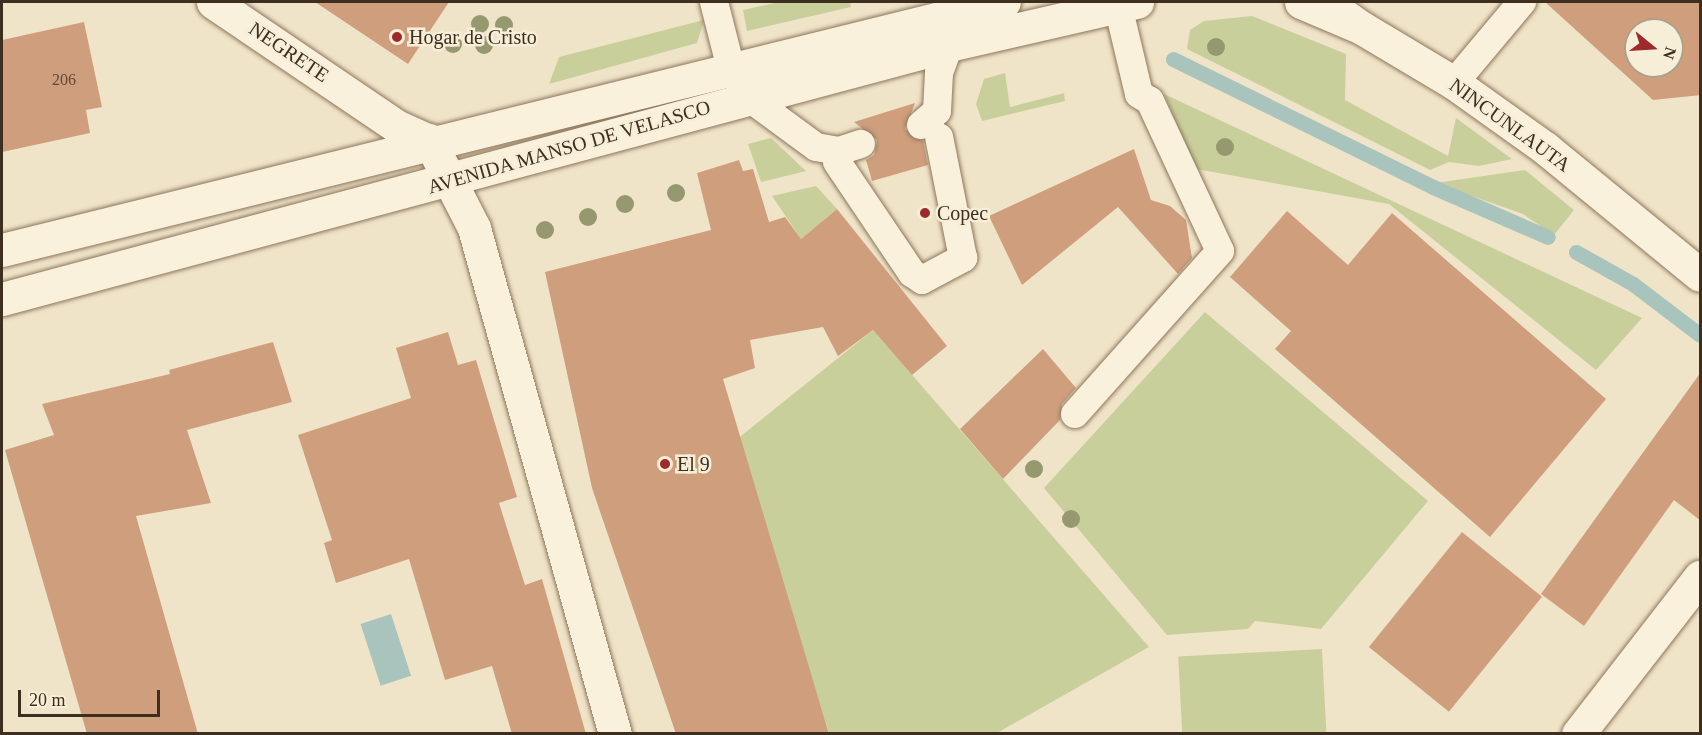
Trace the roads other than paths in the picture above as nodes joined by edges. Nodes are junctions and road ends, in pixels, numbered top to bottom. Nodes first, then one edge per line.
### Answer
1 (213, 2) edge
2 (714, 2) edge
3 (1004, 2) edge
4 (1301, 2) edge
5 (1325, 2) edge
6 (1522, 2) edge
7 (1124, 3) edge
8 (1362, 28) junction
9 (949, 45) junction
10 (730, 65) junction
11 (1454, 83) junction
12 (748, 98) junction
13 (365, 103) junction
14 (429, 140) junction
15 (827, 154) junction
16 (864, 156) dead end
17 (352, 160) junction
18 (510, 165) junction
19 (450, 181) junction
20 (2, 250) edge
21 (1701, 275) edge
22 (2, 299) edge
23 (1076, 414) dead end
24 (1701, 577) edge
25 (615, 734) edge
26 (1578, 734) edge

1 - 13 main road, NEGRETE
2 - 10 lane
3 - 10 main road, AVENIDA MANSO DE VELASCO
4 - 8 main road, NINCUNLAUTA
5 - 8 main road
6 - 11 lane
7 - 9 main road, AVENIDA MANSO DE VELASCO
7 - 23 lane
8 - 11 main road, NINCUNLAUTA
9 - 12 main road, AVENIDA MANSO DE VELASCO
9 - 15 lane
10 - 12 lane
10 - 14 main road, AVENIDA MANSO DE VELASCO
11 - 21 main road, NINCUNLAUTA
12 - 15 lane
12 - 18 main road, AVENIDA MANSO DE VELASCO
13 - 14 main road, NEGRETE
13 - 17 main road
14 - 17 main road, AVENIDA MANSO DE VELASCO
14 - 18 main road, NEGRETE
14 - 19 main road
15 - 16 lane
17 - 20 main road, AVENIDA MANSO DE VELASCO
18 - 19 main road, AVENIDA MANSO DE VELASCO
19 - 22 main road, AVENIDA MANSO DE VELASCO
19 - 25 main road
24 - 26 main road

